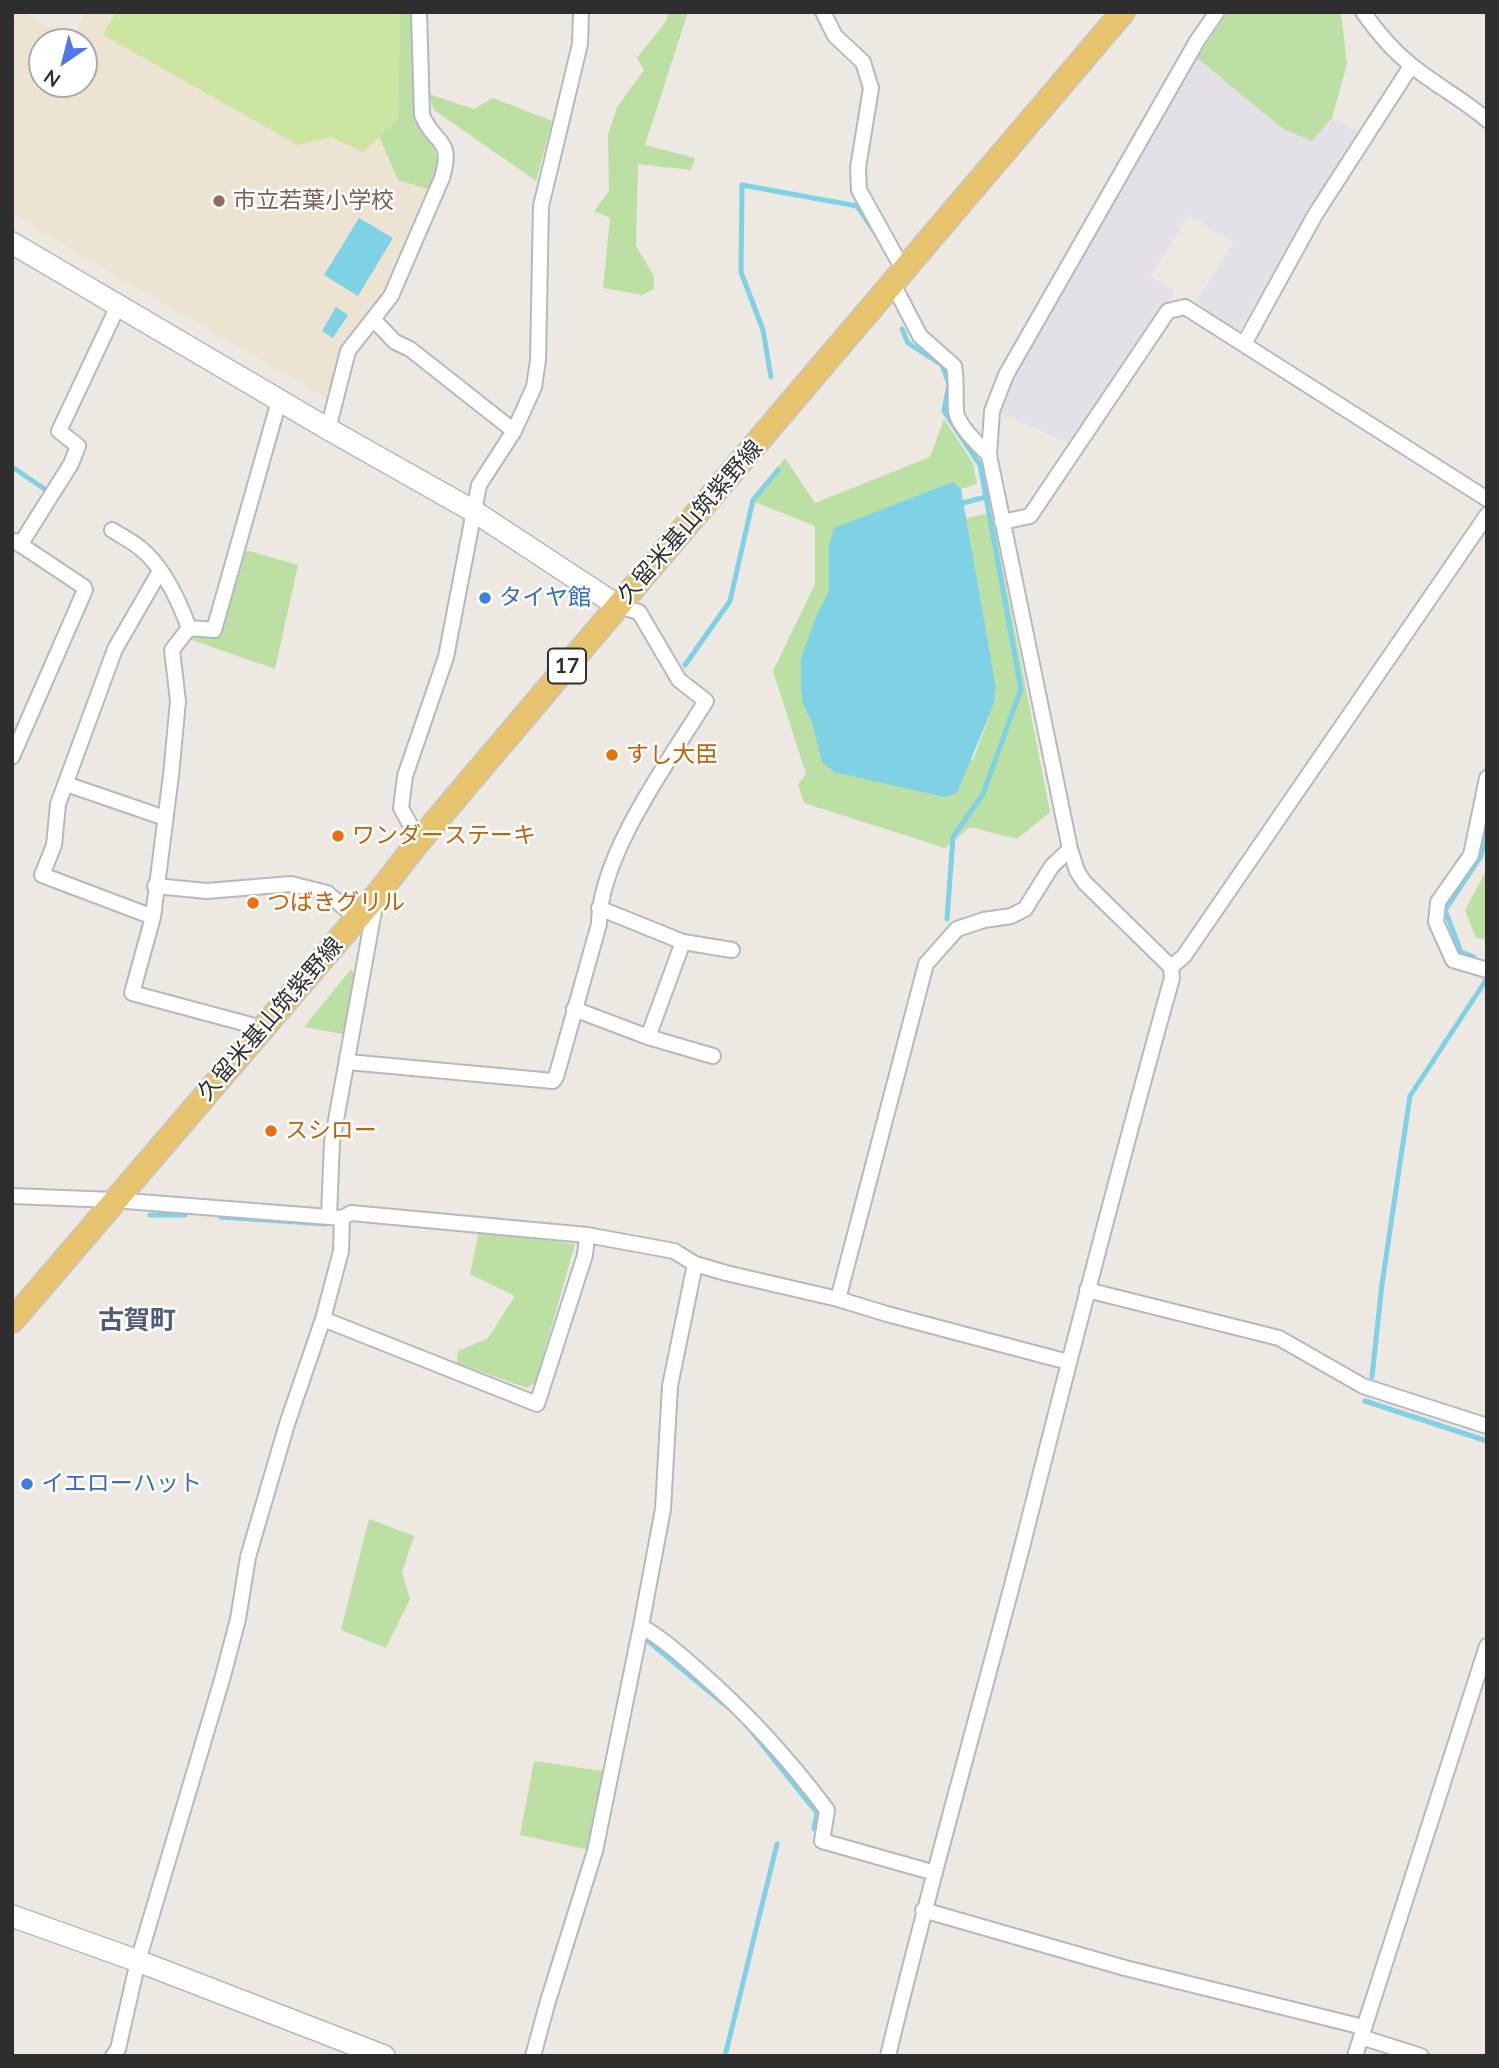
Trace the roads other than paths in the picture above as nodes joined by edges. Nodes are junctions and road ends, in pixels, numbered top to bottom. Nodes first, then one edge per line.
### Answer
1 (419, 12) edge
2 (581, 12) edge
3 (823, 12) edge
4 (1123, 12) edge
5 (1217, 12) edge
6 (1363, 12) edge
7 (1411, 66) junction
8 (1487, 120) edge
9 (12, 243) edge
10 (898, 278) junction
11 (118, 306) junction
12 (373, 319) junction
13 (1244, 344) junction
14 (279, 401) junction
15 (328, 429) junction
16 (514, 431) junction
17 (989, 455) junction
18 (1487, 499) edge
19 (475, 512) junction
20 (1487, 515) edge
21 (1002, 522) junction
22 (112, 530) dead end
23 (16, 542) edge
24 (159, 571) junction
25 (618, 606) junction
26 (189, 628) junction
27 (15, 740) edge
28 (12, 757) edge
29 (1487, 778) edge
30 (66, 784) junction
31 (165, 818) junction
32 (419, 841) junction
33 (1070, 849) junction
34 (155, 886) junction
35 (377, 895) junction
36 (599, 908) junction
37 (153, 917) junction
38 (357, 918) junction
39 (683, 942) junction
40 (732, 950) dead end
41 (1171, 967) junction
42 (1487, 970) edge
43 (574, 1009) junction
44 (262, 1028) junction
45 (648, 1037) junction
46 (713, 1056) dead end
47 (348, 1062) junction
48 (12, 1196) edge
49 (114, 1200) junction
50 (336, 1217) junction
51 (587, 1235) junction
52 (695, 1264) junction
53 (1087, 1290) junction
54 (838, 1299) junction
55 (323, 1319) junction
56 (12, 1321) edge
57 (1068, 1362) junction
58 (1487, 1426) edge
59 (641, 1626) junction
60 (1487, 1646) edge
61 (935, 1873) junction
62 (923, 1910) junction
63 (12, 1916) edge
64 (138, 1961) junction
65 (1362, 2032) junction
66 (113, 2056) edge
67 (384, 2056) edge
68 (533, 2056) edge
69 (888, 2056) edge
70 (1355, 2056) edge
71 (1420, 2056) edge

1 - 12 street
2 - 16 street
3 - 10 street
4 - 10 main road, 久留米基山筑紫野線 / 17
5 - 17 street
6 - 7 street
7 - 8 street
7 - 13 street
9 - 11 street
10 - 17 street
10 - 25 main road, 久留米基山筑紫野線 / 17
11 - 14 street
11 - 23 street
12 - 15 street
12 - 16 street
13 - 18 street
13 - 21 street
14 - 15 street
14 - 26 street
15 - 19 street
16 - 19 street
17 - 21 street
19 - 25 street
19 - 32 street
20 - 41 street
21 - 33 street
22 - 24 street
23 - 27 street
24 - 26 street
24 - 30 street
25 - 32 main road, 久留米基山筑紫野線 / 17
25 - 36 street
26 - 31 street
27 - 28 street
29 - 42 street
30 - 31 street
30 - 37 street
31 - 34 street
32 - 35 main road, 久留米基山筑紫野線 / 17
33 - 41 street
33 - 54 street
34 - 37 street
34 - 38 street
35 - 38 main road, 久留米基山筑紫野線 / 17
35 - 47 street
36 - 39 street
36 - 43 street
37 - 44 street
38 - 44 main road, 久留米基山筑紫野線 / 17
39 - 40 street
39 - 45 street
41 - 53 street
43 - 45 street
43 - 47 street
44 - 49 main road, 久留米基山筑紫野線 / 17
45 - 46 street
47 - 50 street
48 - 49 street
49 - 50 street
49 - 56 main road, 久留米基山筑紫野線 / 17
50 - 51 street
50 - 55 street
51 - 52 street
51 - 55 street
52 - 54 street
52 - 59 street
53 - 57 street
53 - 58 street
54 - 57 street
55 - 64 street
57 - 61 street
59 - 61 street
59 - 68 street
60 - 65 street
61 - 62 street
62 - 65 street
62 - 69 street
63 - 64 street
64 - 66 street
64 - 67 street
65 - 70 street
65 - 71 street

